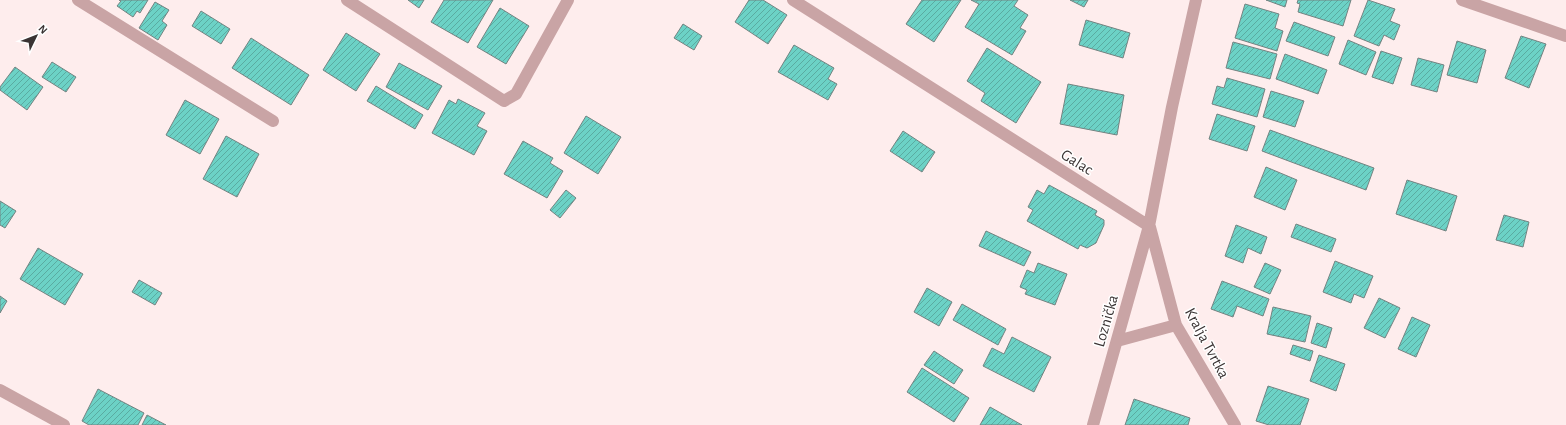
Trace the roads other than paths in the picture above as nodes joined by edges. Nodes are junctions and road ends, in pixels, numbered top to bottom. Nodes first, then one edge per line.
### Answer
1 (78, 0) edge
2 (347, 0) edge
3 (568, 0) edge
4 (793, 0) edge
5 (1196, 0) edge
6 (1462, 0) edge
7 (1566, 36) edge
8 (273, 121) dead end
9 (1149, 226) junction
10 (1176, 325) junction
11 (1117, 341) junction
12 (0, 390) edge
13 (64, 425) edge
14 (1093, 425) edge
15 (1235, 425) edge

1 - 8 street
2 - 3 street
4 - 9 street, Galac
5 - 9 street
6 - 7 street
9 - 10 street, Kralja Tvrtka
9 - 11 street, Loznička
10 - 11 street
10 - 15 street, Kralja Tvrtka
11 - 14 street, Loznička
12 - 13 street

